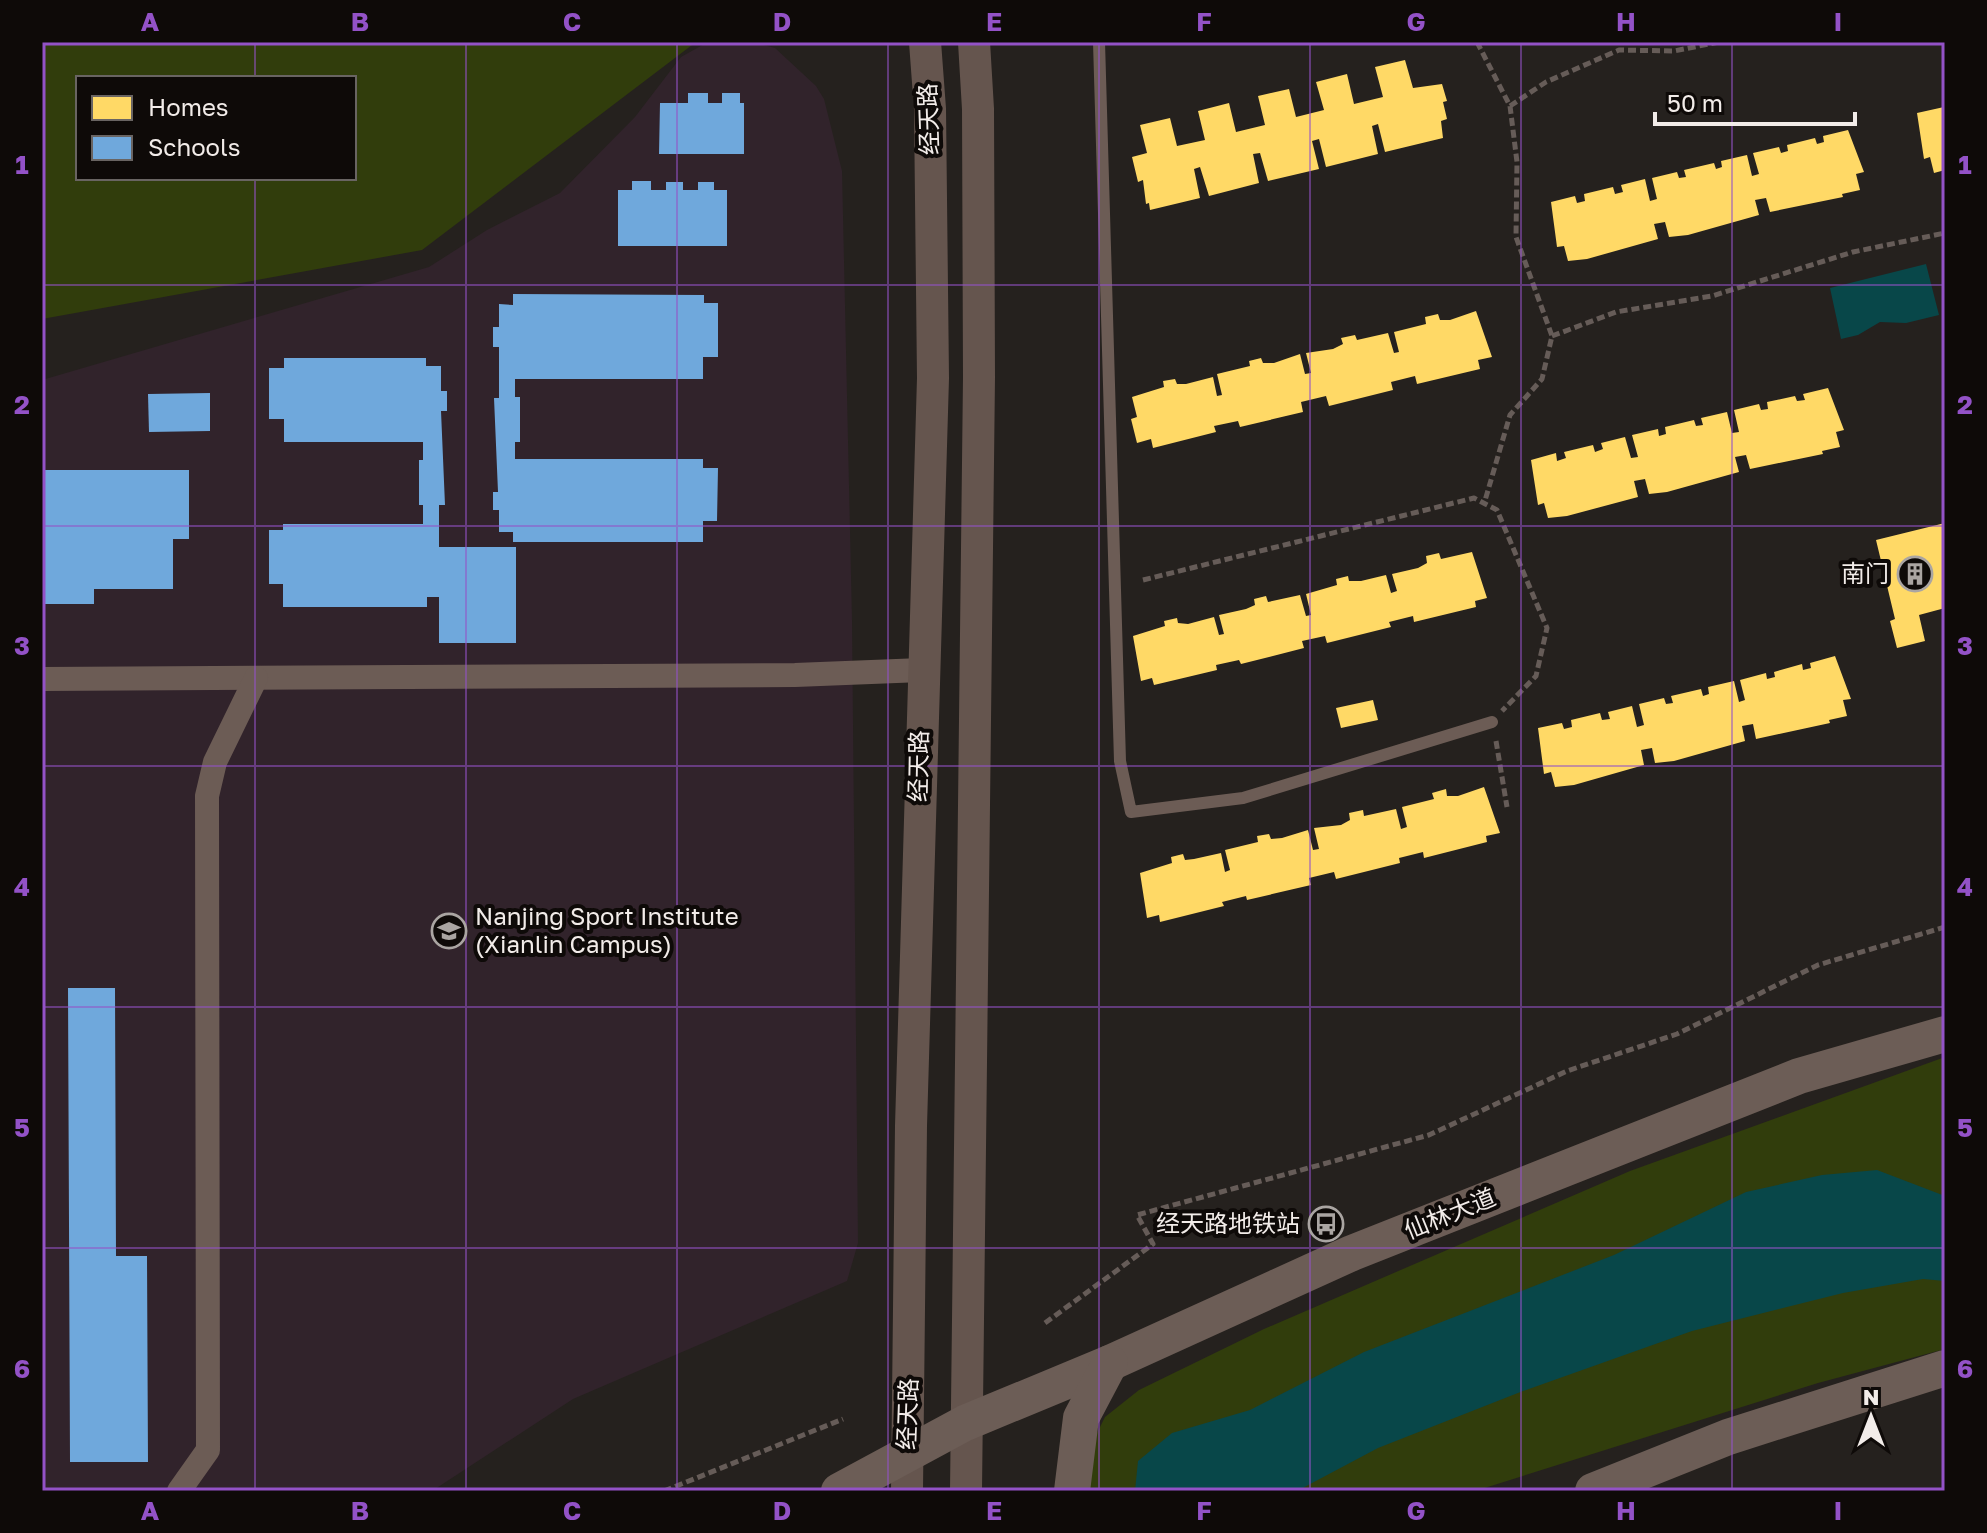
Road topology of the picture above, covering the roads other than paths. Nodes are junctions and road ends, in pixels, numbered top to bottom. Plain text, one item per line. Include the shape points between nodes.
1 (925, 42) edge
2 (974, 42) edge
3 (1099, 42) edge
4 (922, 670) junction
5 (256, 678) junction
6 (42, 679) edge
7 (1492, 722) road end
8 (1945, 1034) edge
9 (1110, 1363) junction
10 (1945, 1368) edge
11 (965, 1423) junction
12 (907, 1453) junction
13 (179, 1491) edge
14 (839, 1491) edge
15 (907, 1491) edge
16 (966, 1491) edge
17 (1072, 1491) edge
18 (1593, 1491) edge

1 - 4 main road, 经天路 via 933,378
2 - 11 main road, 经天路 via 979,377
3 - 7 lane via 1120,761 1131,812 1243,798
4 - 5 street
4 - 12 main road, 经天路
5 - 6 street
5 - 13 street via 215,762 207,796 208,1450
8 - 9 main road, 仙林大道 via 1799,1076 1352,1253
9 - 11 main road, 仙林大道
9 - 17 main road via 1081,1418
10 - 18 main road via 1728,1437
11 - 12 main road, 仙林大道
11 - 16 main road, 经天路
12 - 14 main road, 仙林大道
12 - 15 main road, 经天路

